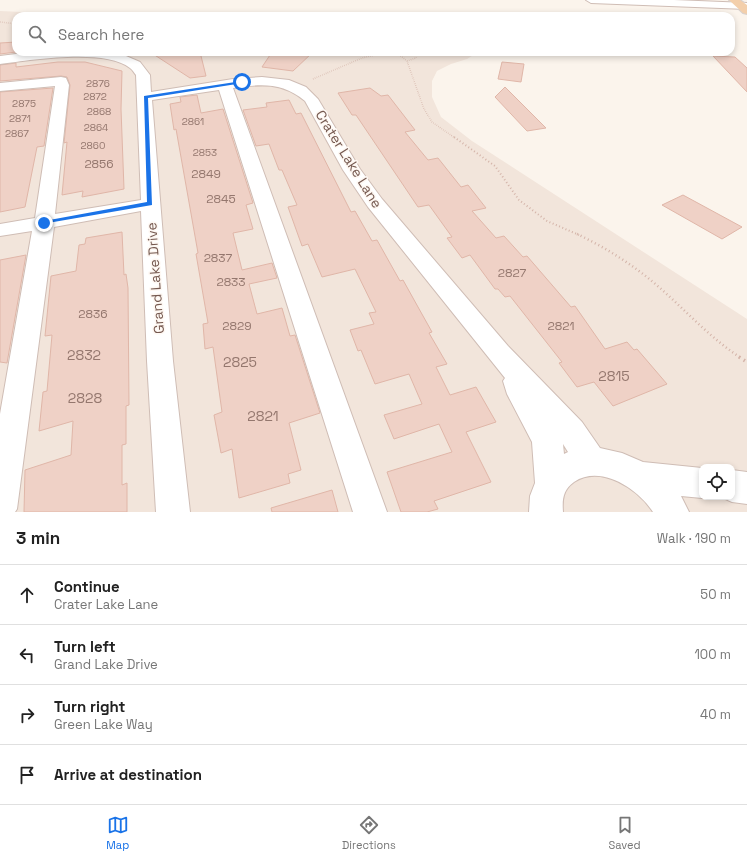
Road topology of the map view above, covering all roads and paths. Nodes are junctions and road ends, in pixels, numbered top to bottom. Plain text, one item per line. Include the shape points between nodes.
1 (591, 0) edge
2 (742, 6) edge
3 (0, 22) edge
4 (12, 24) edge
5 (31, 56) edge
6 (114, 56) edge
7 (371, 56) edge
8 (401, 56) edge
9 (416, 56) edge
10 (0, 60) edge
11 (407, 61) junction
12 (225, 85) junction
13 (0, 87) edge
14 (296, 87) junction
15 (145, 97) junction
16 (150, 204) junction
17 (44, 223) junction
18 (0, 230) edge
19 (747, 362) edge
20 (513, 369) junction
21 (591, 461) junction
22 (641, 477) junction
23 (699, 482) edge
24 (735, 486) edge
25 (747, 488) edge
26 (545, 502) edge
27 (0, 509) edge
28 (173, 512) edge
29 (370, 512) edge
30 (672, 512) edge

1 - 2 street
3 - 4 path
5 - 10 street, Grand Lake Drive
6 - 15 street, Grand Lake Drive via 135,65 143,75
7 - 14 path via 338,67
8 - 11 path
9 - 11 path
11 - 19 path via 424,109 432,122 495,166 519,200 547,221 600,245 643,274 721,345
12 - 14 street, Crater Lake Lane via 255,81
12 - 15 street, Crater Lake Lane
12 - 29 street
13 - 17 street via 61,81
14 - 20 street, Crater Lake Lane via 311,99 352,170 375,203
15 - 16 street, Grand Lake Drive
16 - 17 street
16 - 28 street, Grand Lake Drive
17 - 18 street
17 - 27 street
20 - 21 street, Crater Lake Lane via 571,431
20 - 26 street, Crater Lake Lane via 521,394 547,440
21 - 22 street via 620,466
21 - 26 street via 568,466
22 - 23 street
22 - 30 street via 662,496
24 - 25 street

